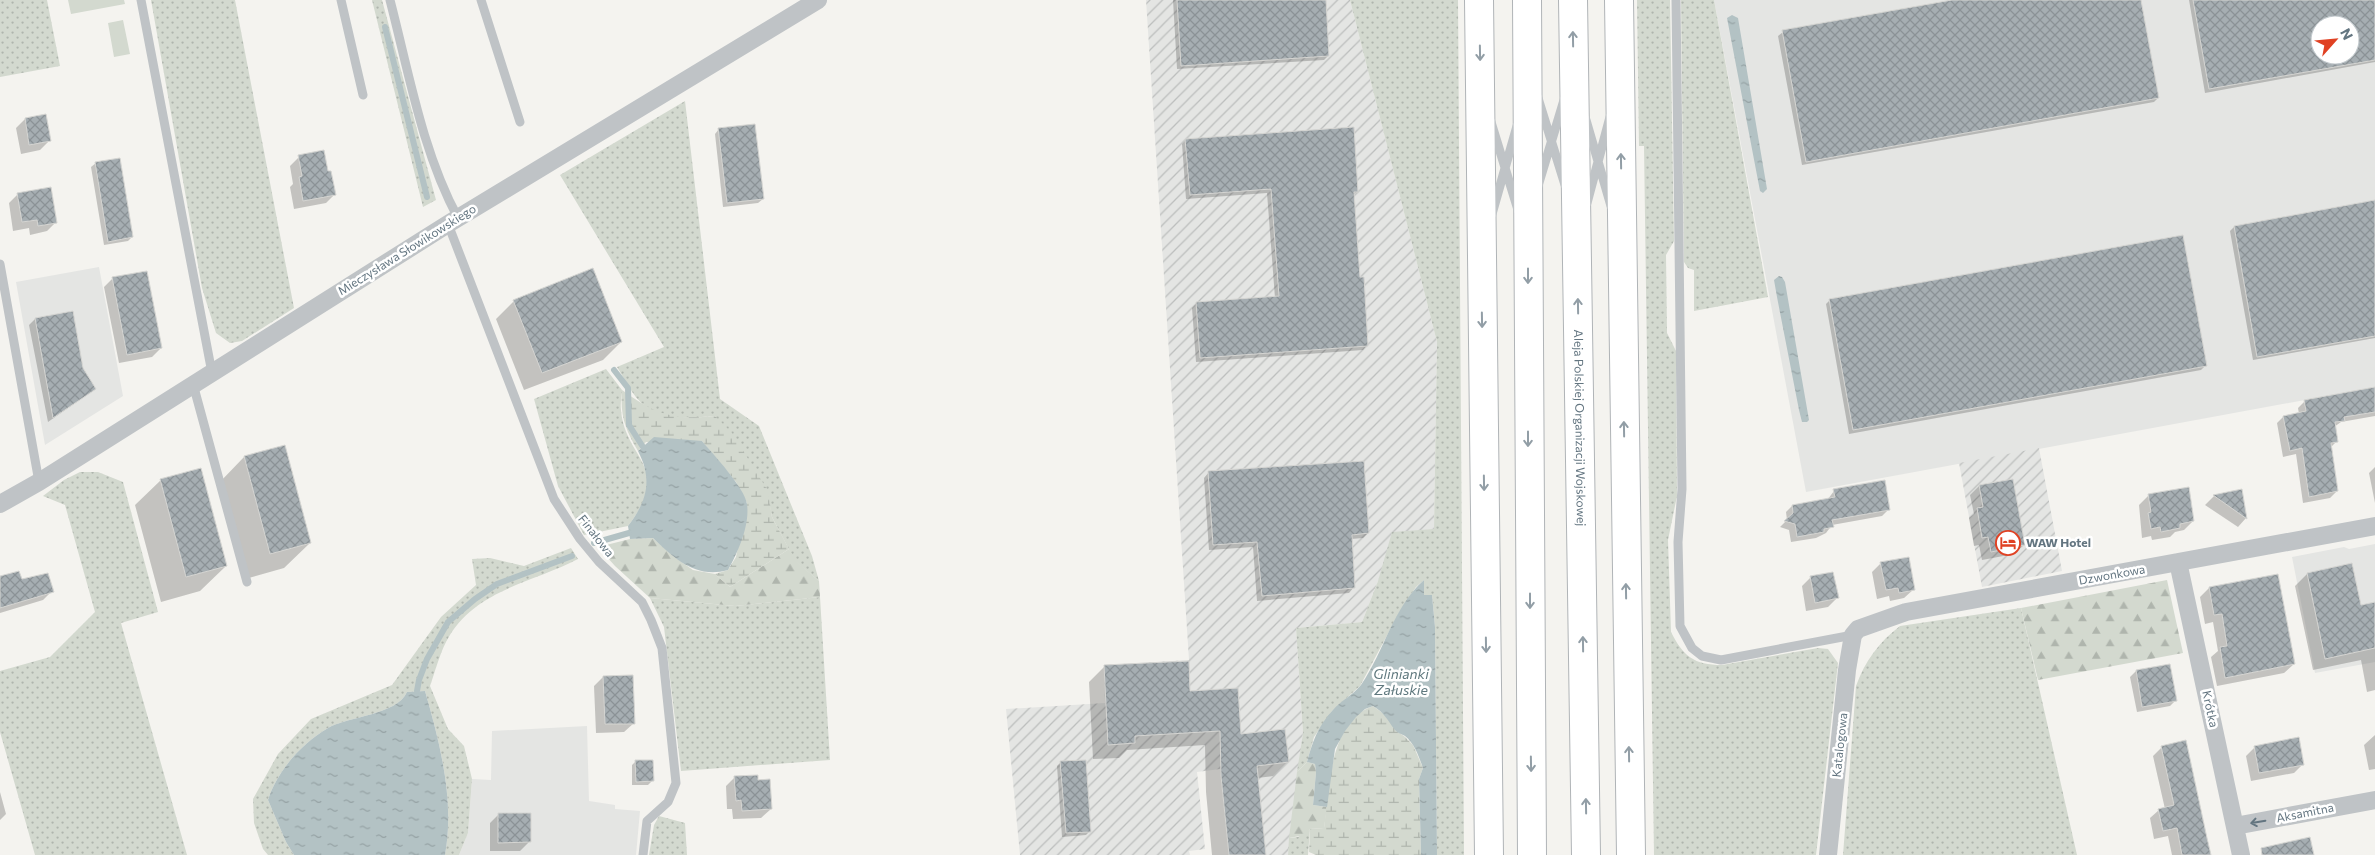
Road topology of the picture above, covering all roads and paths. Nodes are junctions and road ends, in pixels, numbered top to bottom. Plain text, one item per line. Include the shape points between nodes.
1 (141, 0) edge
2 (341, 0) edge
3 (390, 0) edge
4 (481, 0) edge
5 (818, 0) edge
6 (1480, 0) edge
7 (1528, 0) edge
8 (1573, 0) edge
9 (1619, 0) edge
10 (1676, 0) edge
11 (1528, 75) junction
12 (1574, 75) junction
13 (1620, 78) junction
14 (1480, 86) junction
15 (363, 95) dead end
16 (520, 122) dead end
17 (1552, 142) junction
18 (1598, 162) junction
19 (1505, 168) junction
20 (1529, 218) junction
21 (453, 221) junction
22 (1577, 232) junction
23 (1622, 242) junction
24 (1528, 246) junction
25 (1482, 251) junction
26 (0, 264) edge
27 (212, 373) junction
28 (193, 384) junction
29 (39, 482) junction
30 (0, 504) edge
31 (2375, 526) edge
32 (2178, 562) junction
33 (247, 582) dead end
34 (1853, 634) junction
35 (2375, 800) edge
36 (2234, 826) junction
37 (643, 855) edge
38 (1489, 855) edge
39 (1532, 855) edge
40 (1586, 855) edge
41 (1630, 855) edge
42 (1828, 855) edge
43 (2240, 855) edge

1 - 27 lane
2 - 15 lane
3 - 21 lane, Finałowa via 433,163
4 - 16 lane
5 - 21 street, Mieczysława Słowikowskiego
6 -> 14 highway
7 - 11 highway
12 -> 8 highway, Aleja Polskiej Organizacji Wojskowej
9 - 13 highway
10 - 34 lane via 1682,489 1678,542 1680,626 1692,648 1702,656 1721,660
11 - 17 lane
11 - 19 lane
11 - 20 highway
12 - 17 lane
12 - 18 lane
12 - 22 highway, Aleja Polskiej Organizacji Wojskowej
13 - 18 lane
23 -> 13 highway
14 - 19 lane
14 - 25 highway
17 - 20 lane
17 - 22 lane
18 - 22 lane
18 - 23 lane
19 - 24 lane
19 - 25 lane
20 - 24 highway
21 - 27 street, Mieczysława Słowikowskiego
21 - 37 lane, Finałowa via 554,499 599,562 642,602 662,648 676,783 668,802 647,821
40 -> 22 highway, Aleja Polskiej Organizacji Wojskowej
41 -> 23 highway
24 -> 39 highway
25 -> 38 highway
26 - 29 lane
27 - 28 street, Mieczysława Słowikowskiego
28 - 29 street, Mieczysława Słowikowskiego
28 - 33 lane
29 - 30 street, Mieczysława Słowikowskiego
31 - 32 street, Dzwonkowa
32 - 34 street, Dzwonkowa via 1906,612 1858,629
32 - 36 street, Krótka
34 - 42 street, Katalogowa
35 -> 36 street, Aksamitna
36 - 43 street, Krótka

